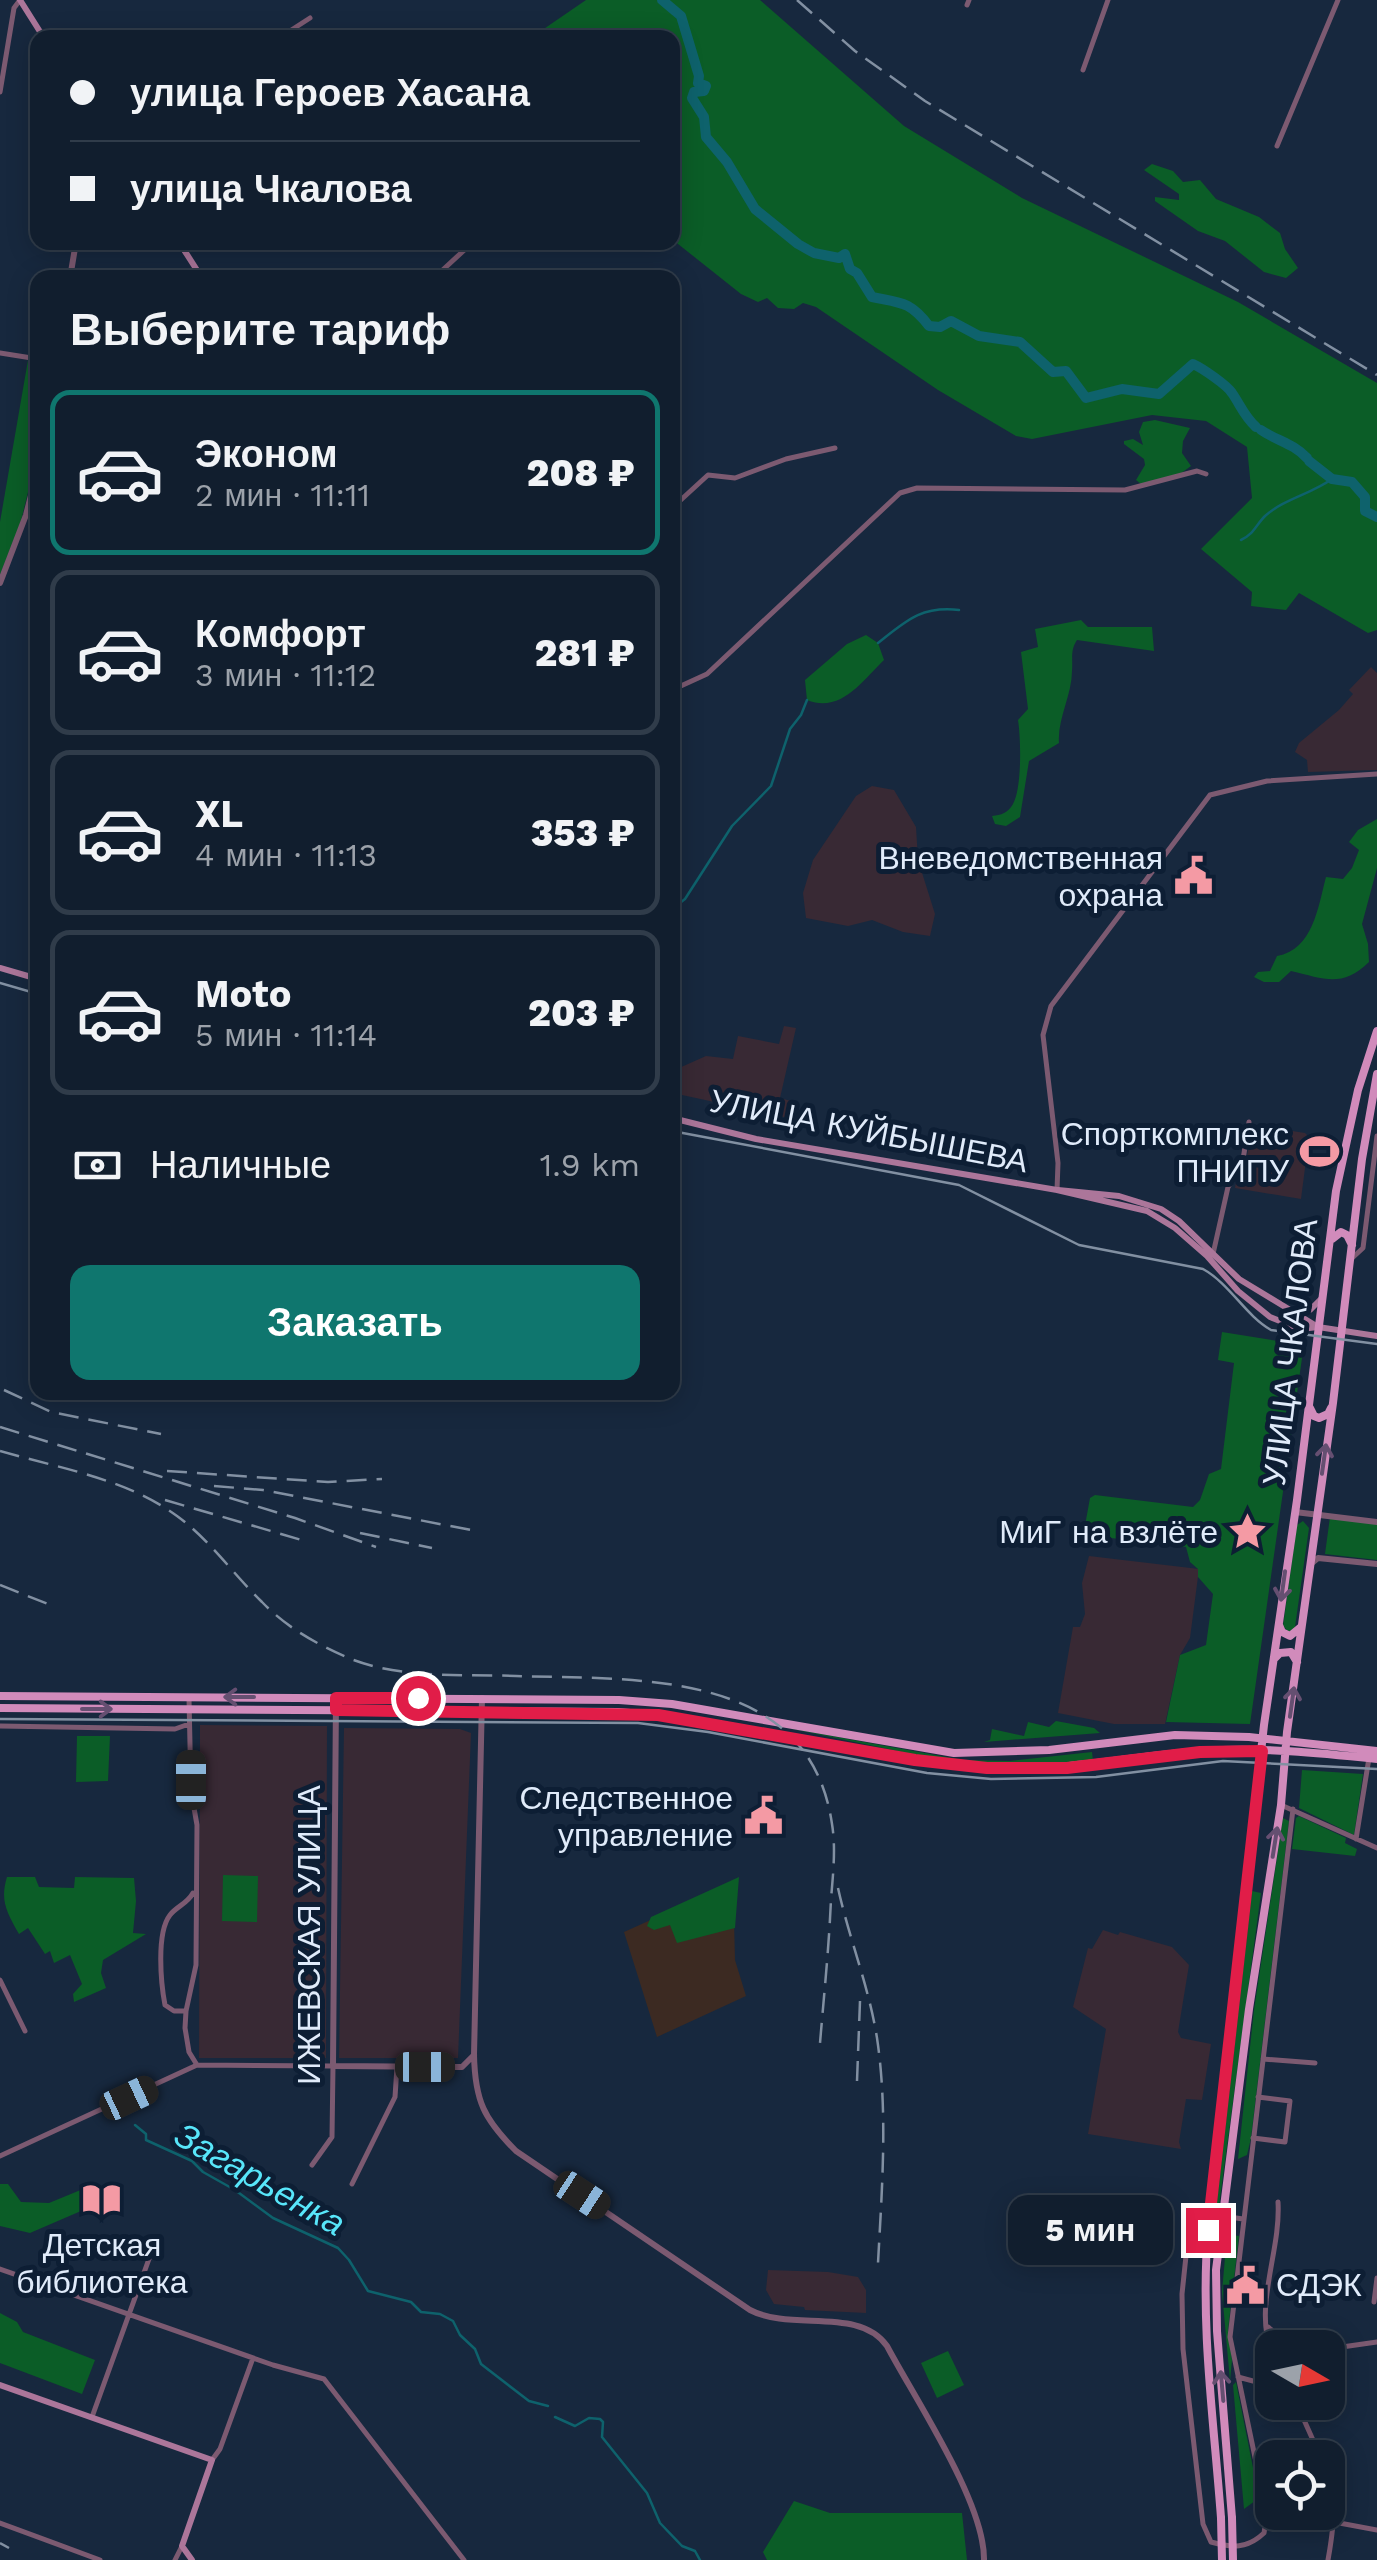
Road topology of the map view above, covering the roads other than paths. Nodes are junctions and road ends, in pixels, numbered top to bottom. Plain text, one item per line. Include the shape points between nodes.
1 (20, 0) edge
2 (1108, 0) edge
3 (1338, 0) edge
4 (310, 18) dead end
5 (39, 30) edge
6 (291, 30) edge
7 (1084, 70) dead end
8 (0, 92) edge
9 (1276, 146) dead end
10 (188, 250) edge
11 (465, 250) edge
12 (185, 252) joint
13 (197, 270) edge
14 (443, 270) edge
15 (0, 353) edge
16 (30, 358) edge
17 (835, 448) dead end
18 (1206, 474) dead end
19 (30, 499) edge
20 (680, 501) edge
21 (0, 583) edge
22 (680, 686) edge
23 (1377, 774) edge
24 (0, 968) edge
25 (30, 977) edge
26 (1377, 1031) edge
27 (1377, 1074) edge
28 (1374, 1095) edge
29 (680, 1120) edge
30 (1249, 1122) dead end
31 (1377, 1136) edge
32 (1342, 1154) junction
33 (1362, 1159) junction
34 (1057, 1190) junction
35 (1330, 1242) junction
36 (1352, 1245) junction
37 (1213, 1254) junction
38 (1350, 1260) junction
39 (1324, 1294) junction
40 (1290, 1310) junction
41 (1319, 1327) junction
42 (1342, 1331) junction
43 (1377, 1336) edge
44 (1309, 1403) junction
45 (1332, 1403) junction
46 (1295, 1512) junction
47 (1317, 1514) junction
48 (1377, 1522) edge
49 (1377, 1564) edge
50 (1309, 1568) junction
51 (1278, 1620) junction
52 (1301, 1626) junction
53 (1273, 1660) junction
54 (1297, 1662) junction
55 (0, 1696) edge
56 (190, 1697) junction
57 (336, 1698) junction
58 (482, 1698) junction
59 (0, 1708) edge
60 (189, 1709) junction
61 (336, 1710) junction
62 (482, 1711) junction
63 (189, 1724) junction
64 (0, 1726) edge
65 (1263, 1739) junction
66 (1286, 1741) junction
67 (1107, 1743) junction
68 (1262, 1751) junction
69 (1377, 1751) edge
70 (1285, 1753) junction
71 (1373, 1759) edge
72 (1109, 1763) junction
73 (1280, 1805) junction
74 (1293, 1808) junction
75 (1356, 1839) junction
76 (1377, 1848) edge
77 (1248, 1880) junction
78 (1268, 1882) junction
79 (194, 1890) junction
80 (0, 1980) edge
81 (186, 2011) junction
82 (25, 2031) dead end
83 (474, 2054) junction
84 (1263, 2059) junction
85 (1315, 2063) dead end
86 (197, 2065) junction
87 (333, 2066) junction
88 (396, 2067) junction
89 (462, 2067) junction
90 (476, 2093) junction
91 (1258, 2097) junction
92 (1253, 2138) junction
93 (0, 2156) edge
94 (312, 2165) dead end
95 (352, 2184) dead end
96 (1278, 2202) dead end
97 (1223, 2216) junction
98 (1210, 2218) junction
99 (1244, 2220) junction
100 (154, 2246) dead end
101 (0, 2269) edge
102 (1377, 2278) edge
103 (1234, 2297) junction
104 (1374, 2302) dead end
105 (1266, 2304) junction
106 (129, 2314) junction
107 (1266, 2325) junction
108 (1266, 2330) edge
109 (1272, 2330) edge
110 (1377, 2342) edge
111 (1345, 2347) edge
112 (253, 2358) junction
113 (1238, 2377) junction
114 (1255, 2382) edge
115 (0, 2385) edge
116 (92, 2416) junction
117 (212, 2460) junction
118 (0, 2523) edge
119 (1345, 2524) edge
120 (1333, 2530) edge
121 (1377, 2530) edge
122 (182, 2546) junction
123 (100, 2560) edge
124 (175, 2560) edge
125 (192, 2560) edge
126 (464, 2560) edge
127 (984, 2560) edge
128 (1222, 2560) edge
129 (1234, 2560) edge
130 (1328, 2560) edge

1 - 5 main road
1 - 8 street
2 - 7 street
3 - 9 street
4 - 6 street
10 - 12 street
11 - 14 street
12 - 13 main road
15 - 16 street
17 - 20 street via 736,478 708,475
18 - 22 street via 1125,490 900,493 707,674
19 - 21 street
23 - 34 street via 1240,786 1210,795 1191,819 1044,1022
24 - 25 main road
26 - 32 main road, УЛИЦА ЧКАЛОВА
27 - 28 main road, УЛИЦА ЧКАЛОВА
28 - 33 main road, УЛИЦА ЧКАЛОВА
29 - 34 main road, УЛИЦА КУЙБЫШЕВА
30 - 37 street
31 - 38 street via 1361,1252
32 - 33 main road via 1353,1150
32 - 35 main road, УЛИЦА ЧКАЛОВА
33 - 36 main road, УЛИЦА ЧКАЛОВА
34 - 37 main road, УЛИЦА КУЙБЫШЕВА via 1149,1204 1179,1221
34 - 41 main road, УЛИЦА КУЙБЫШЕВА via 1156,1215 1262,1312 1300,1329
35 - 36 main road via 1342,1232
35 - 39 main road, УЛИЦА ЧКАЛОВА
36 - 38 main road, УЛИЦА ЧКАЛОВА
37 - 40 main road, УЛИЦА КУЙБЫШЕВА
38 - 42 main road, УЛИЦА ЧКАЛОВА
39 - 40 main road via 1310,1310
39 - 41 main road, УЛИЦА ЧКАЛОВА
40 - 41 main road, УЛИЦА КУЙБЫШЕВА
41 - 42 main road, УЛИЦА КУЙБЫШЕВА
41 - 44 main road, УЛИЦА ЧКАЛОВА
42 - 43 main road, УЛИЦА КУЙБЫШЕВА
42 - 45 main road, УЛИЦА ЧКАЛОВА
44 - 45 main road via 1320,1418
44 - 46 main road, УЛИЦА ЧКАЛОВА
47 -> 45 main road, УЛИЦА ЧКАЛОВА
46 - 47 street
46 -> 51 main road, УЛИЦА ЧКАЛОВА
47 - 48 street
47 - 50 main road, УЛИЦА ЧКАЛОВА
49 - 50 street via 1318,1558
50 - 52 main road, УЛИЦА ЧКАЛОВА
51 - 52 main road via 1286,1635
51 - 53 main road, УЛИЦА ЧКАЛОВА
52 - 54 main road, УЛИЦА ЧКАЛОВА
53 - 54 main road via 1287,1652
53 - 65 main road, УЛИЦА ЧКАЛОВА
66 -> 54 main road, УЛИЦА ЧКАЛОВА
55 - 56 main road
57 -> 56 main road
56 - 60 street
57 - 58 main road
57 - 61 street, ИЖЕВСКАЯ УЛИЦА
58 - 62 street
58 - 67 main road via 672,1704 954,1754
59 -> 60 main road
60 - 61 main road
60 - 63 street
61 - 62 main road
61 - 87 street, ИЖЕВСКАЯ УЛИЦА
62 - 72 main road via 672,1716 987,1768
62 - 83 street
63 - 64 street
63 - 79 street
65 - 66 main road
65 - 67 main road via 1176,1735
65 - 68 main road, УЛИЦА ЧКАЛОВА
66 - 69 main road
66 - 70 main road, УЛИЦА ЧКАЛОВА
67 - 72 main road
68 - 70 main road
68 - 72 main road
68 - 77 main road, УЛИЦА ЧКАЛОВА
70 - 71 main road
70 - 73 main road, УЛИЦА ЧКАЛОВА
71 - 75 street
73 - 74 street
78 -> 73 main road, УЛИЦА ЧКАЛОВА
74 - 75 street
74 - 84 street
75 - 76 street
77 - 78 main road via 1257,1889
77 - 98 main road, УЛИЦА ЧКАЛОВА
78 - 97 main road, УЛИЦА ЧКАЛОВА
79 - 81 street via 196,1966
79 - 81 street via 172,1912 163,1937 165,2005
80 - 82 street
81 - 86 street via 186,2041
83 - 89 street
83 - 90 street
84 - 85 street
84 - 91 street
86 - 87 street
86 - 93 street
87 - 88 street
87 - 94 street, ИЖЕВСКАЯ УЛИЦА via 332,2137
88 - 89 street
88 - 95 street via 395,2096
89 - 90 street
90 - 127 street via 487,2118 516,2151 750,2310 875,2332 968,2498
91 - 92 street
91 - 92 street via 1290,2101 1284,2142
92 - 99 street
96 - 105 street
97 - 99 street
129 -> 97 main road, УЛИЦА ЧКАЛОВА, bridge via 1216,2295
98 - 113 street via 1190,2218 1183,2349 1203,2524 1211,2542 1226,2547 1257,2540 1266,2524
98 - 128 main road, УЛИЦА ЧКАЛОВА, bridge via 1205,2336
99 - 103 street
100 - 106 street
101 - 106 street
102 - 104 street
103 - 105 street
103 - 113 street via 1230,2337
105 - 107 street
106 - 112 street
106 - 116 street
107 - 108 street
107 - 109 street
110 - 111 street
112 - 117 street
112 - 126 street via 324,2379
113 - 114 street
115 - 116 main road
116 - 117 main road
117 - 122 main road
118 - 123 street
119 - 121 street
120 - 130 street
122 - 124 street
122 - 125 main road

